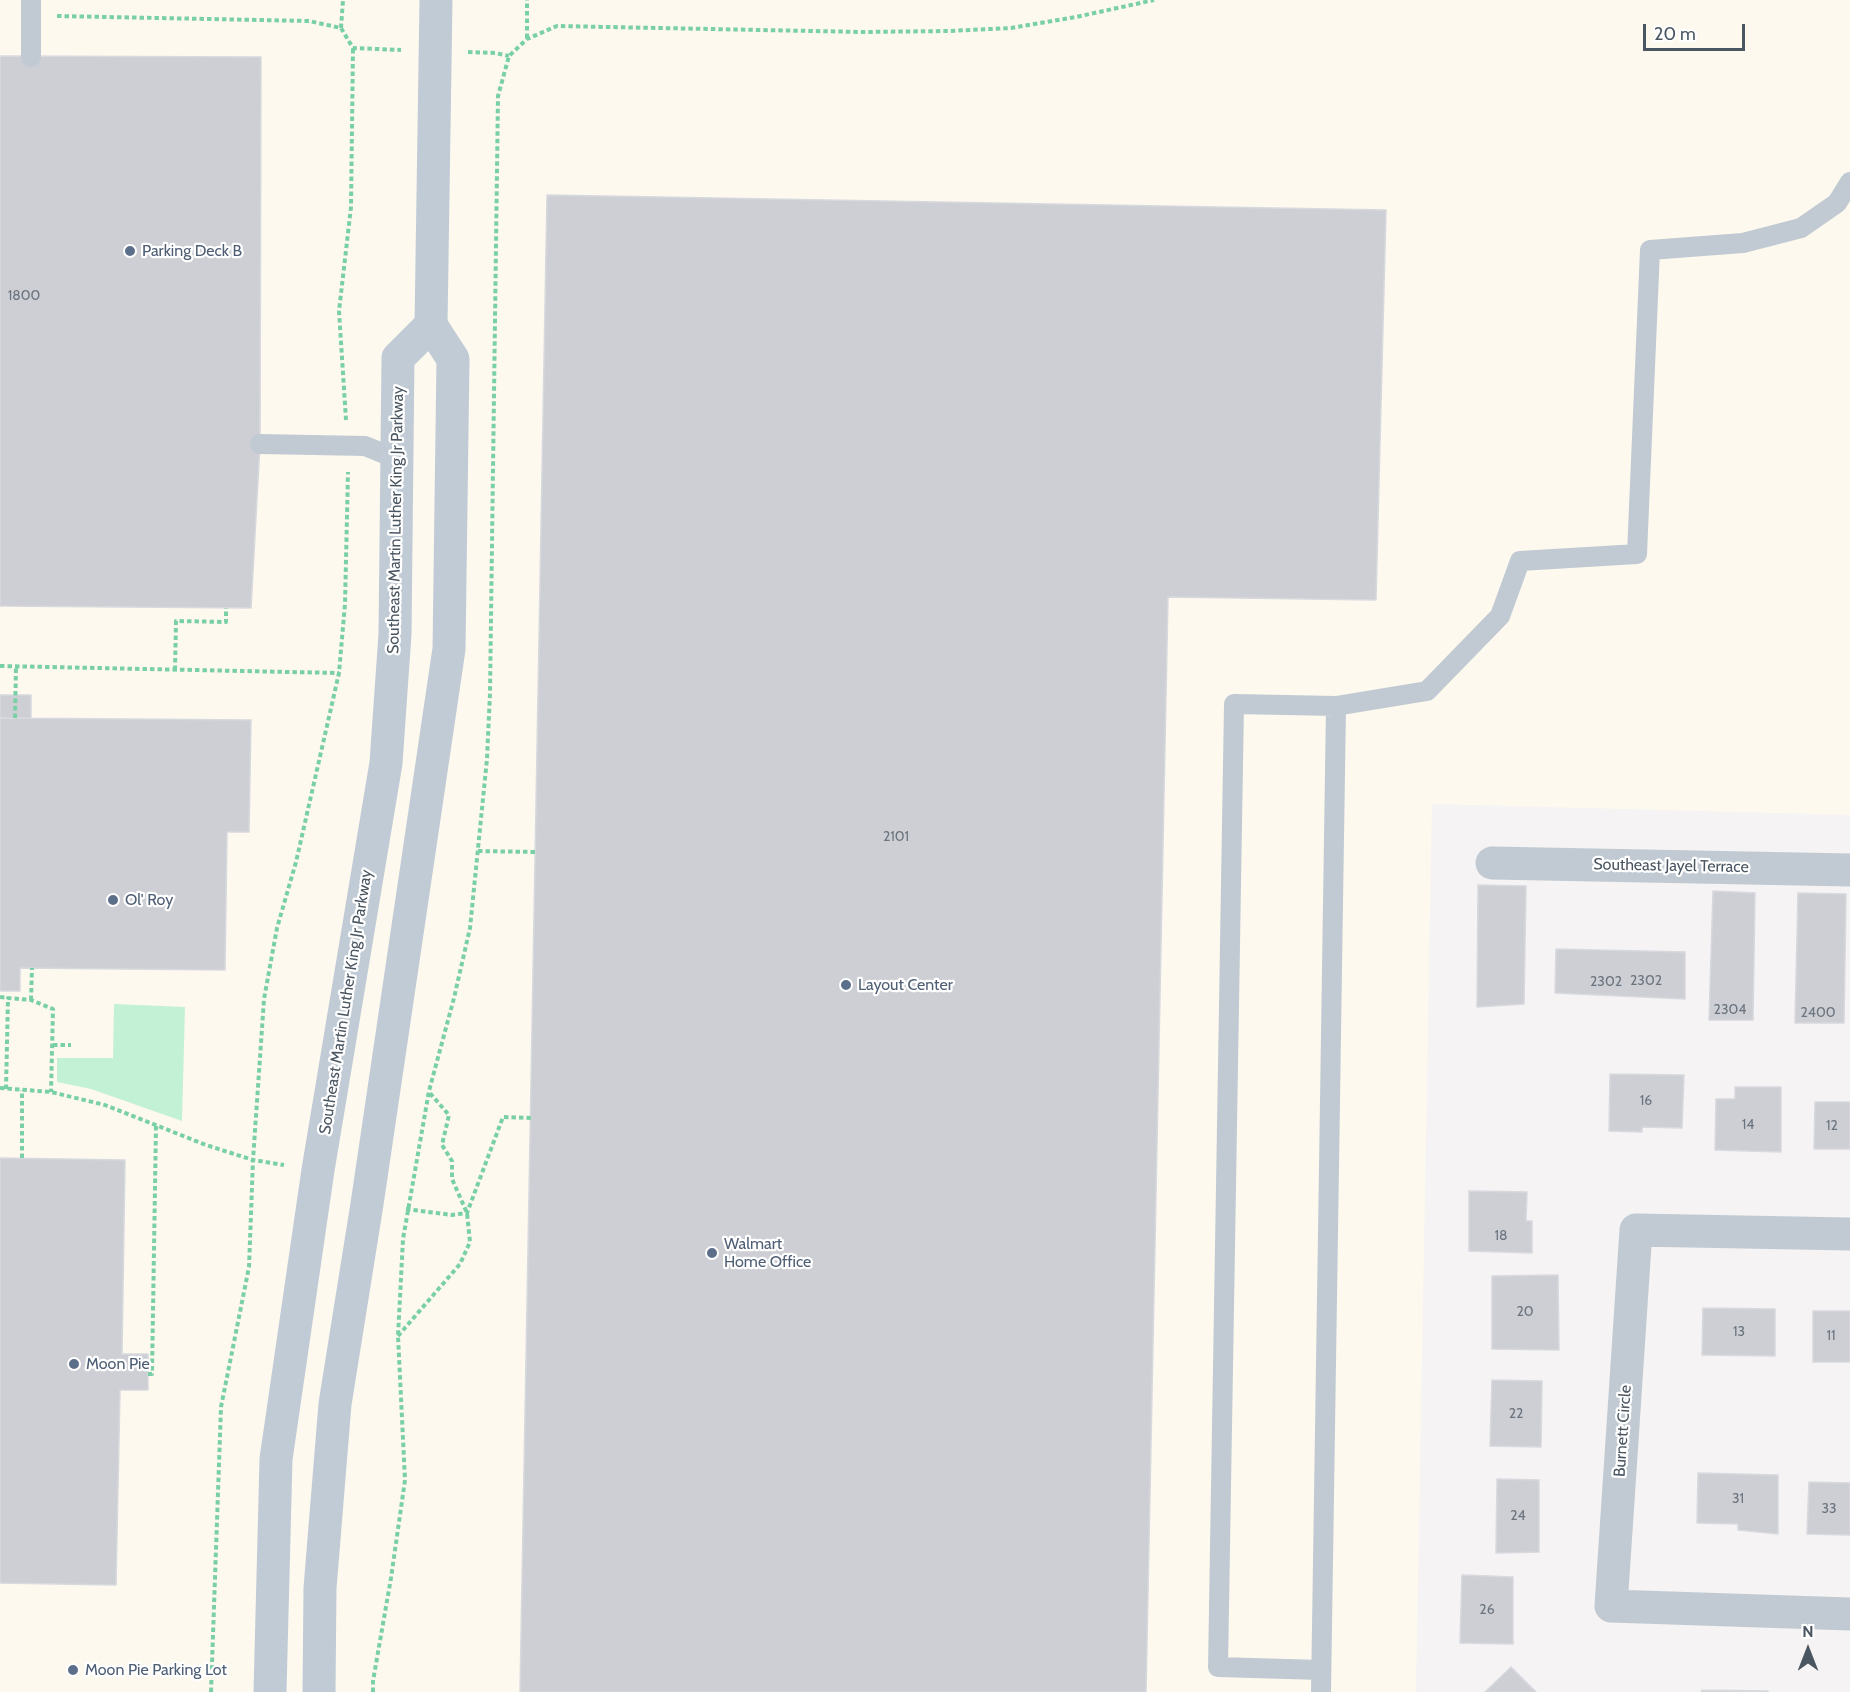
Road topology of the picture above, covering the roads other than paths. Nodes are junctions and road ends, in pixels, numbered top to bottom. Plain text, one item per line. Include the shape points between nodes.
1 (31, 0) edge
2 (436, 0) edge
3 (31, 57) dead end
4 (1850, 182) edge
5 (431, 325) junction
6 (260, 444) dead end
7 (398, 459) junction
8 (1336, 706) junction
9 (1492, 863) dead end
10 (1850, 870) edge
11 (1850, 1234) edge
12 (1850, 1614) edge
13 (1321, 1670) junction
14 (270, 1692) edge
15 (319, 1692) edge
16 (1321, 1692) edge

1 - 3 lane
2 - 5 street
4 - 8 lane via 1838,203 1801,228 1743,243 1650,250 1637,554 1520,561 1500,616 1427,690
5 - 7 street, Southeast Martin Luther King Jr Parkway via 398,358
5 - 15 street via 453,359 449,648 334,1404 320,1588
6 - 7 lane via 365,446
7 - 14 street, Southeast Martin Luther King Jr Parkway via 395,634 386,763 318,1170 276,1459
8 - 13 lane
8 - 13 lane via 1234,704 1218,1655 1218,1667
9 - 10 street, Southeast Jayel Terrace
11 - 12 street, Burnett Circle via 1636,1230 1611,1606
13 - 16 lane

